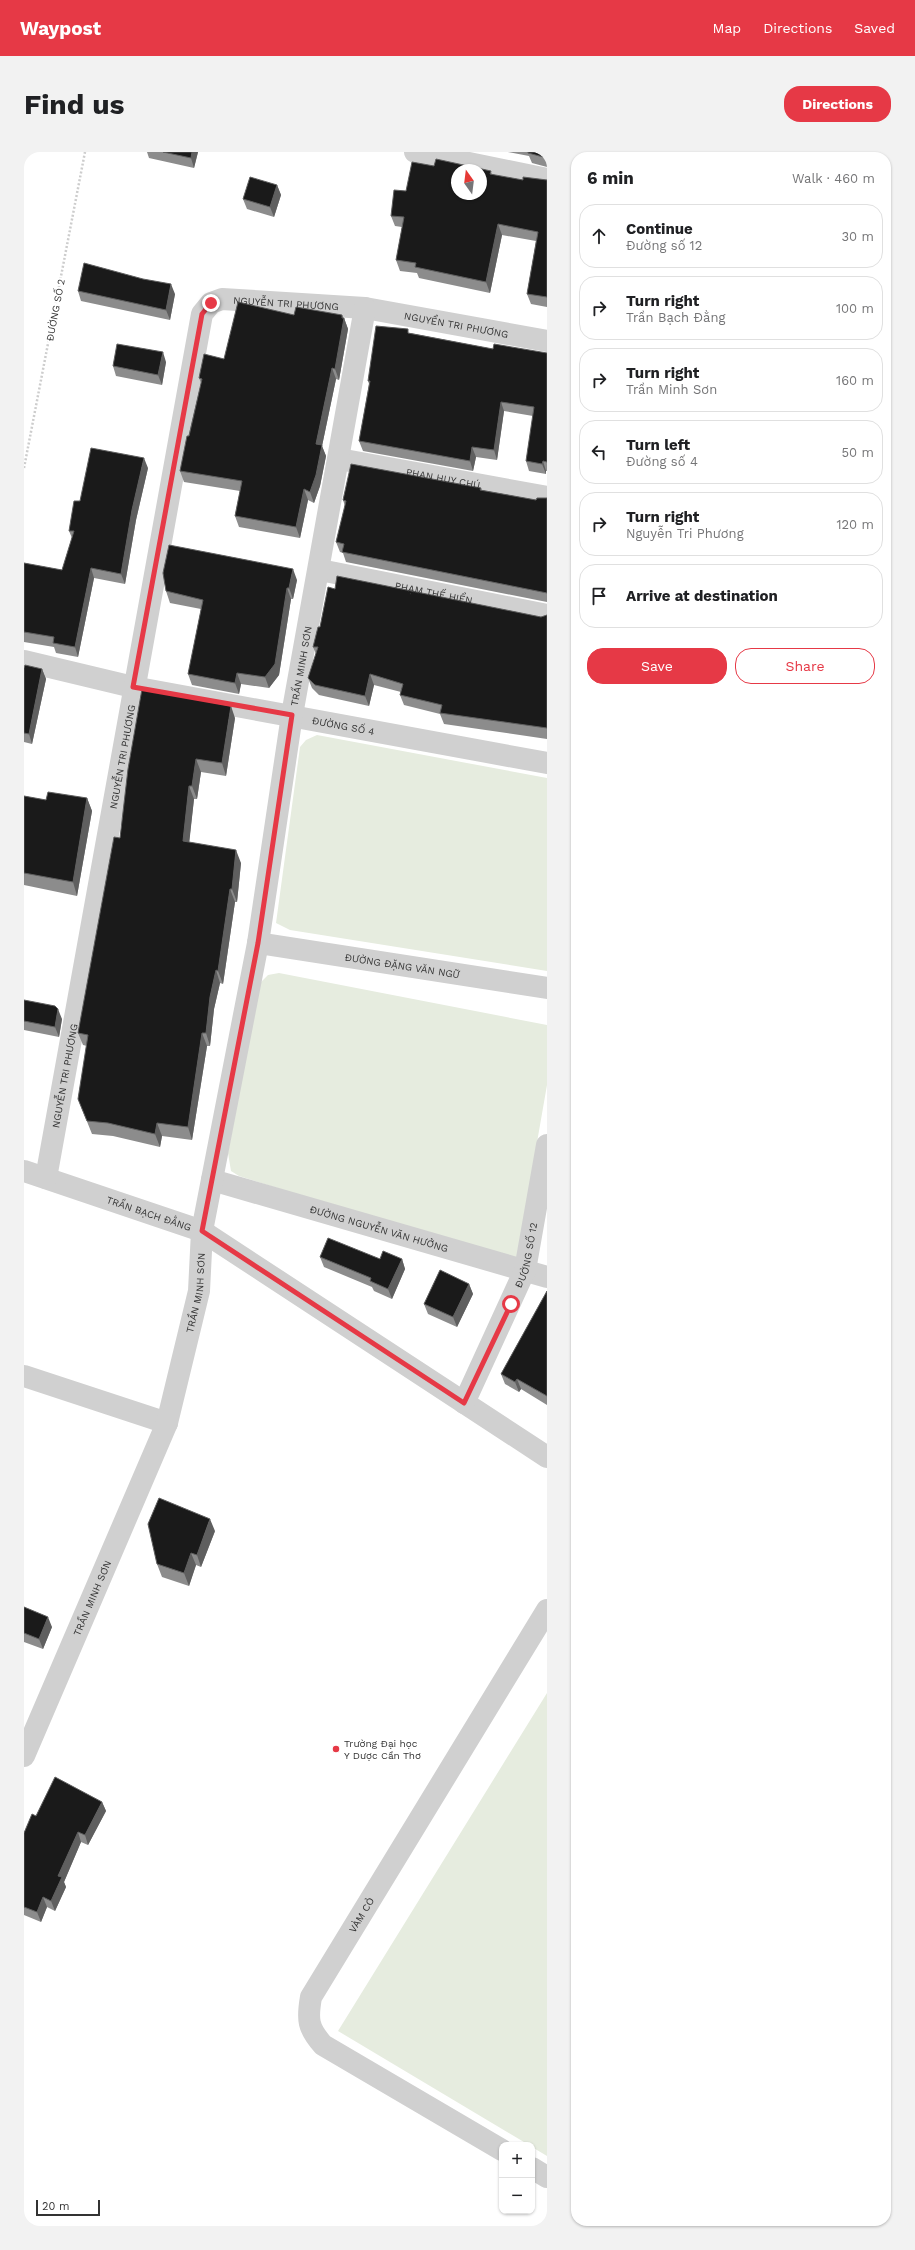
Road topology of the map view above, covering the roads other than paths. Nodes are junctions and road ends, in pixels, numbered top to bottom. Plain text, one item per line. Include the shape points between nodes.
1 (415, 152) edge
2 (547, 179) edge
3 (365, 308) junction
4 (547, 342) edge
5 (339, 459) junction
6 (547, 497) edge
7 (320, 570) junction
8 (547, 615) edge
9 (24, 661) edge
10 (133, 687) junction
11 (292, 715) junction
12 (547, 763) edge
13 (258, 943) junction
14 (547, 988) edge
15 (547, 1145) edge
16 (24, 1171) edge
17 (46, 1178) junction
18 (212, 1180) junction
19 (202, 1231) junction
20 (525, 1270) junction
21 (547, 1277) edge
22 (24, 1376) edge
23 (464, 1403) junction
24 (167, 1423) junction
25 (547, 1456) edge
26 (547, 1610) edge
27 (24, 1756) edge
28 (499, 2148) edge
29 (535, 2170) edge
30 (547, 2177) edge

1 - 2 street
3 - 4 street, NGUYỂN TRI PHƯƠNG
3 - 5 street, TRẦN MINH SƠN
3 - 10 street, NGUYỄN TRI PHƯƠNG via 222,299 211,303 202,314
5 - 6 street, PHAN HUY CHÚ
5 - 7 street, TRẦN MINH SƠN
7 - 8 street, PHẠM THẾ HIỂN
7 - 11 street, TRẦN MINH SƠN
9 - 10 street, ĐƯỜNG SỐ 4
10 - 11 street, ĐƯỜNG SỐ 4
10 - 17 street, NGUYỄN TRI PHƯƠNG
11 - 12 street, ĐƯỜNG SỐ 4
11 - 13 street, TRẦN MINH SƠN
13 - 14 street, ĐƯỜNG ĐẶNG VĂN NGỮ
13 - 18 street, TRẦN MINH SƠN
15 - 20 street, ĐƯỜNG SỐ 12
16 - 17 street, TRẦN BẠCH ĐẰNG
17 - 19 street, TRẦN BẠCH ĐẰNG
18 - 19 street, TRẦN MINH SƠN
18 - 20 street, ĐƯỜNG NGUYỄN VĂN HƯỞNG
19 - 23 street, TRẦN BẠCH ĐẰNG
19 - 24 street, TRẦN MINH SƠN via 199,1292
20 - 21 street, ĐƯỜNG NGUYỄN VĂN HƯỞNG
20 - 23 street, ĐƯỜNG SỐ 12
22 - 24 street
23 - 25 street, TRẦN BẠCH ĐẰNG
24 - 27 street, TRẦN MINH SƠN
26 - 28 street, VÀM CỎ via 311,1997 308,2013 311,2032 323,2045
29 - 30 street

